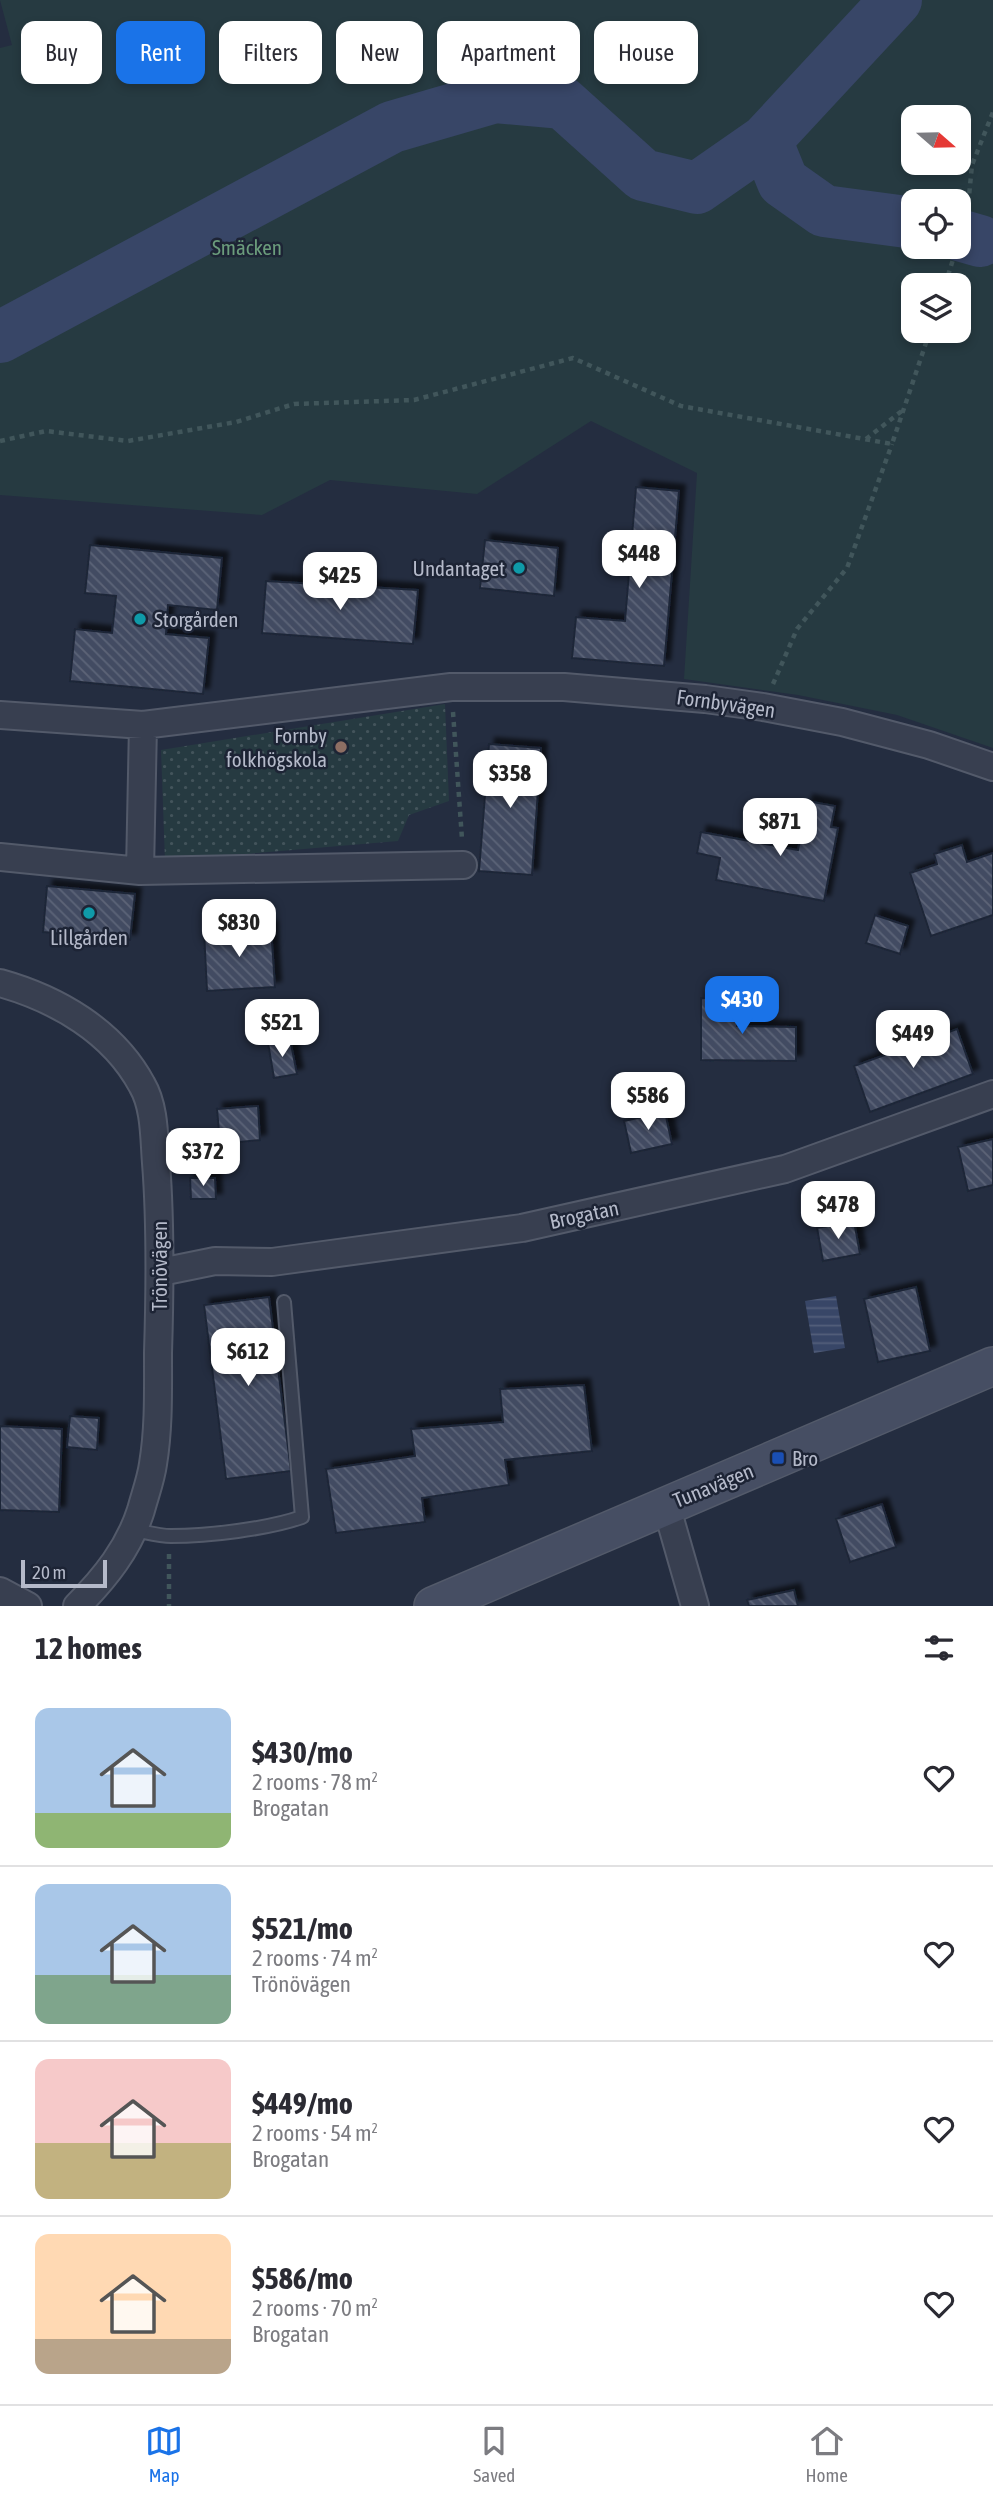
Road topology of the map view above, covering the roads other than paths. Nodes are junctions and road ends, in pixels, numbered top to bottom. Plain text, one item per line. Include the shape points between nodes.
1 (0, 715) edge
2 (143, 725) junction
3 (993, 767) edge
4 (0, 857) edge
5 (463, 865) road end
6 (140, 871) junction
7 (0, 983) edge
8 (993, 1094) edge
9 (161, 1272) junction
10 (284, 1302) dead end
11 (993, 1366) edge
12 (666, 1505) junction
13 (133, 1530) junction
14 (0, 1591) edge
15 (28, 1606) edge
16 (77, 1606) edge
17 (433, 1606) edge
18 (695, 1606) edge

1 - 2 street, Fornbyvägen
2 - 3 street, Fornbyvägen via 451,687 564,687 763,707 842,722
2 - 6 street
4 - 6 street
5 - 6 street
7 - 9 street, Trönövägen via 49,1000 78,1017 125,1060 143,1087 153,1120
8 - 9 street, Brogatan via 785,1169 536,1225 272,1262 215,1261
9 - 13 street, Trönövägen via 153,1465
10 - 13 lane via 302,1517 250,1528 169,1536
11 - 12 street, Tunavägen
12 - 17 street, Tunavägen
12 - 18 street
13 - 16 street, Trönövägen via 113,1566
14 - 15 street

